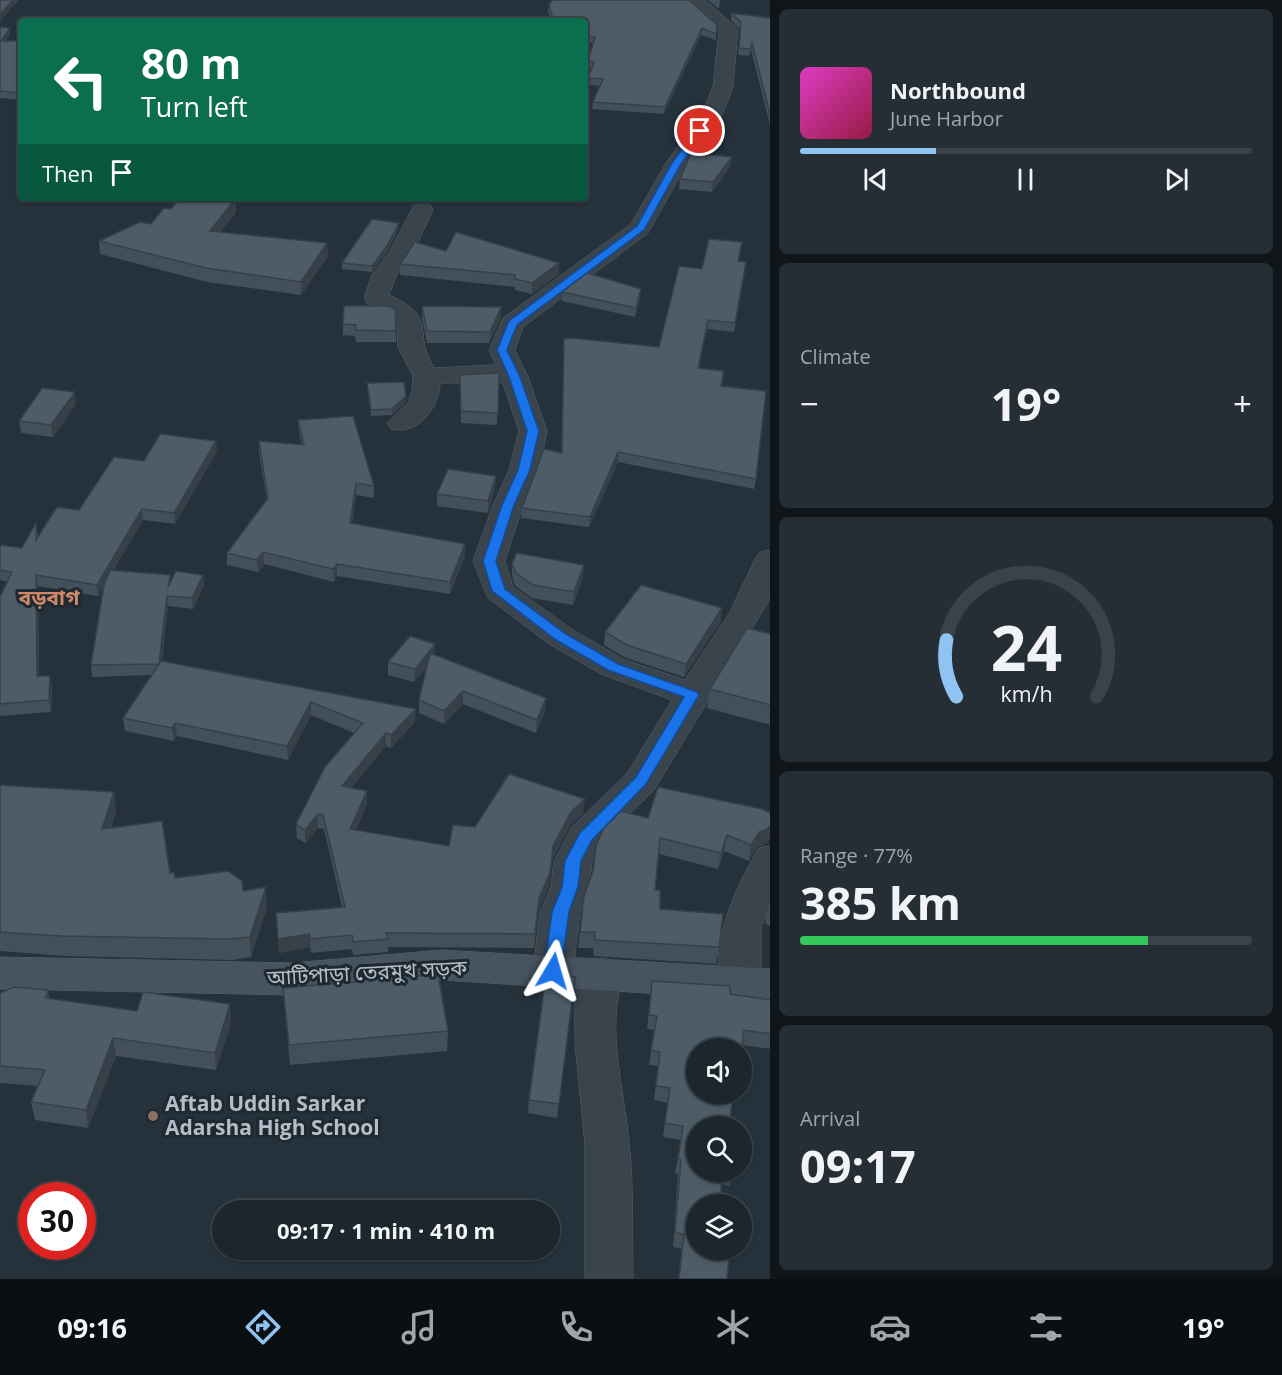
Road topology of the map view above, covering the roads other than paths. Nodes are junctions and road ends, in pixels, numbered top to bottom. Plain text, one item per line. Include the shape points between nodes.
1 (694, 0) edge
2 (422, 210) dead end
3 (426, 376) junction
4 (515, 377) junction
5 (401, 423) dead end
6 (770, 562) edge
7 (692, 695) junction
8 (770, 861) edge
9 (553, 971) junction
10 (604, 975) junction
11 (2, 981) edge
12 (755, 983) edge
13 (609, 1279) edge

1 - 4 street via 729,29 723,87 712,115 677,163 640,228 512,323 502,350
2 - 3 street via 400,255 384,275 376,298 405,314 413,328 411,347
3 - 4 street via 495,373
3 - 5 street via 428,391 418,412
4 - 7 street via 533,431 524,470 489,561 499,591 561,637 613,667
6 - 7 street via 745,615
7 - 9 street via 641,781 585,836 573,861 570,887 560,912
8 - 12 street via 741,927
9 - 10 main road, আটিপাড়া তেরমুখ সড়ক
9 - 11 main road, আটিপাড়া তেরমুখ সড়ক via 442,965 292,979
10 - 12 main road, আটিপাড়া তেরমুখ সড়ক
10 - 13 street via 596,995 596,1043 607,1144

